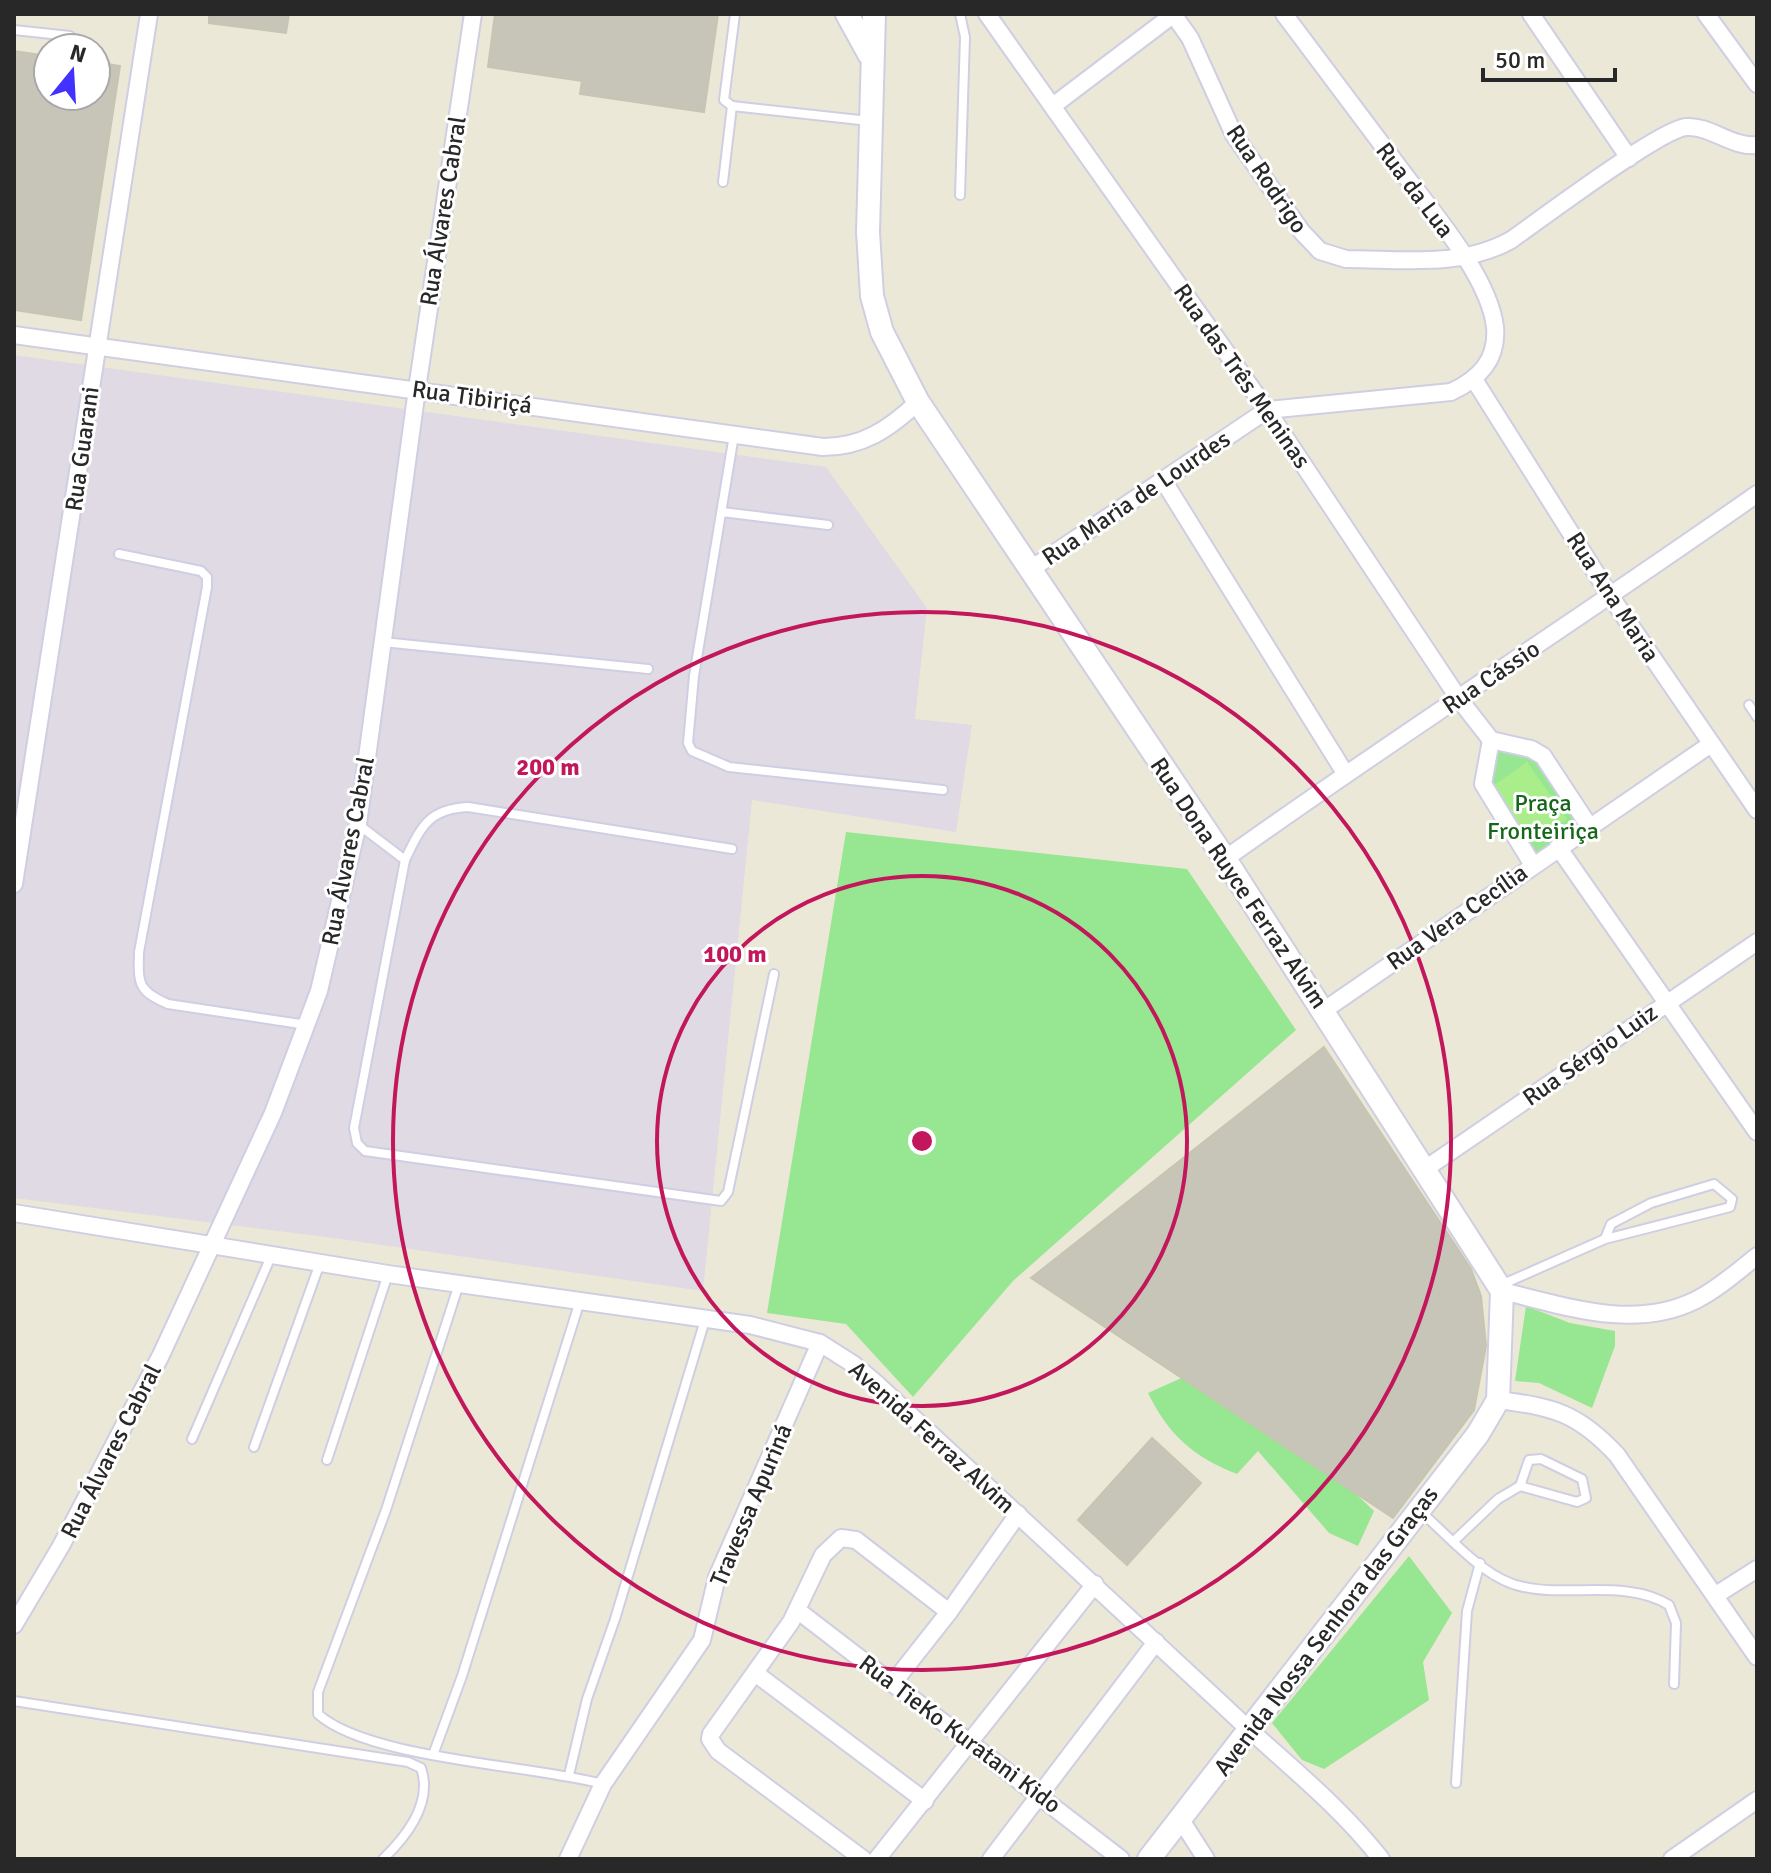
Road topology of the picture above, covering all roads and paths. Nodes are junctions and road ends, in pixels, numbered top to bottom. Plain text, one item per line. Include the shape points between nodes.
1 (149, 14) edge
2 (473, 14) edge
3 (735, 14) edge
4 (847, 14) edge
5 (874, 14) edge
6 (960, 14) edge
7 (987, 14) edge
8 (1173, 14) edge
9 (1284, 14) edge
10 (1531, 14) edge
11 (1706, 14) edge
12 (873, 63) junction
13 (1757, 84) edge
14 (1054, 105) junction
15 (732, 106) junction
16 (871, 121) junction
17 (1757, 145) edge
18 (1629, 158) junction
19 (723, 182) dead end
20 (960, 195) dead end
21 (1467, 258) junction
22 (14, 335) edge
23 (97, 346) junction
24 (1475, 381) junction
25 (417, 389) junction
26 (918, 402) junction
27 (1267, 410) junction
28 (734, 435) junction
29 (1163, 480) junction
30 (1757, 494) edge
31 (722, 512) junction
32 (828, 525) dead end
33 (119, 554) dead end
34 (1028, 571) junction
35 (1611, 597) junction
36 (383, 642) junction
37 (648, 669) dead end
38 (1459, 699) junction
39 (1749, 705) dead end
40 (1757, 717) edge
41 (1491, 740) junction
42 (1711, 744) junction
43 (1345, 773) junction
44 (943, 790) dead end
45 (1757, 810) edge
46 (358, 824) junction
47 (1589, 826) junction
48 (1558, 847) junction
49 (732, 849) dead end
50 (1225, 859) junction
51 (405, 860) junction
52 (1533, 865) junction
53 (14, 884) edge
54 (1757, 942) edge
55 (774, 974) dead end
56 (1667, 1003) junction
57 (1323, 1011) junction
58 (308, 1025) junction
59 (1757, 1132) edge
60 (1425, 1169) junction
61 (14, 1213) edge
62 (1605, 1239) junction
63 (214, 1244) junction
64 (272, 1254) junction
65 (1757, 1256) edge
66 (321, 1262) junction
67 (388, 1274) junction
68 (459, 1284) junction
69 (1501, 1288) junction
70 (580, 1300) junction
71 (705, 1320) junction
72 (820, 1343) junction
73 (1498, 1400) junction
74 (192, 1439) dead end
75 (254, 1447) dead end
76 (327, 1460) dead end
77 (1520, 1486) junction
78 (1417, 1509) junction
79 (1018, 1514) junction
80 (1455, 1540) junction
81 (1480, 1563) junction
82 (1757, 1569) edge
83 (1095, 1584) junction
84 (1716, 1595) junction
85 (797, 1610) junction
86 (949, 1612) junction
87 (14, 1625) edge
88 (1156, 1642) junction
89 (1757, 1657) edge
90 (755, 1673) junction
91 (893, 1683) junction
92 (1674, 1684) dead end
93 (14, 1701) edge
94 (1251, 1732) junction
95 (971, 1742) junction
96 (433, 1755) junction
97 (569, 1775) junction
98 (1456, 1783) dead end
99 (603, 1784) junction
100 (1039, 1794) junction
101 (1757, 1800) edge
102 (925, 1801) junction
103 (1181, 1820) junction
104 (383, 1859) edge
105 (568, 1859) edge
106 (863, 1859) edge
107 (877, 1859) edge
108 (991, 1859) edge
109 (1121, 1859) edge
110 (1149, 1859) edge
111 (1206, 1859) edge
112 (1381, 1859) edge
113 (1672, 1859) edge

1 - 23 street, Rua Guarani
2 - 25 street, Rua Álvares Cabral
3 - 15 lane via 723,90 724,100
4 - 12 main road
5 - 12 main road, Rua Dona Ruyce Ferraz Alvim
6 - 20 lane via 965,37
7 - 14 street, Rua das Três Meninas
8 - 14 street
8 - 21 street, Rua Rodrigo via 1190,38 1234,135 1320,251 1346,259
9 - 21 street, Rua da Lua
10 - 18 street
11 - 13 street
12 - 16 main road, Rua Dona Ruyce Ferraz Alvim
14 - 27 street, Rua das Três Meninas
15 - 16 lane
15 - 19 lane
16 - 26 main road, Rua Dona Ruyce Ferraz Alvim via 872,296 882,332
17 - 18 street via 1741,145 1688,127
18 - 21 street via 1511,240
21 - 24 street, Rua da Lua via 1495,329 1489,363
22 - 23 street, Rua Tibiriçá
23 - 25 street, Rua Tibiriçá
23 - 53 street, Rua Guarani
24 - 27 street, Rua Maria de Lourdes via 1435,396
24 - 35 street, Rua Ana Maria
25 - 28 street, Rua Tibiriçá
25 - 36 street, Rua Álvares Cabral
26 - 28 street, Rua Tibiriçá via 897,422 847,447
26 - 34 main road, Rua Dona Ruyce Ferraz Alvim
27 - 29 street, Rua Maria de Lourdes
27 - 38 street, Rua das Três Meninas
28 - 31 lane
29 - 34 street, Rua Maria de Lourdes
29 - 43 street
30 - 35 street, Rua Cássio
31 - 32 lane
31 - 44 lane via 694,676 688,743 692,751 729,767
33 - 58 lane via 201,571 207,577 138,979 147,995 168,1004
34 - 50 main road, Rua Dona Ruyce Ferraz Alvim
35 - 38 street, Rua Cássio
35 - 42 street, Rua Ana Maria
36 - 37 lane
36 - 46 street, Rua Álvares Cabral
38 - 41 street, Rua das Três Meninas
38 - 43 street, Rua Cássio
39 - 40 lane
41 - 47 street via 1543,756
41 - 52 street via 1483,784
42 - 45 street, Rua Ana Maria
42 - 47 street, Rua Vera Cecília
43 - 50 street, Rua Cássio
46 - 51 lane
46 - 58 street, Rua Álvares Cabral
47 - 48 street, Rua Vera Cecília
48 - 52 street, Rua Vera Cecília
48 - 56 street
49 - 51 lane via 468,807 435,815 420,830
50 - 57 main road, Rua Dona Ruyce Ferraz Alvim
51 - 55 lane via 354,1128 365,1151 721,1201 728,1192
52 - 57 street, Rua Vera Cecília
54 - 56 street, Rua Sérgio Luiz
56 - 59 street
56 - 60 street, Rua Sérgio Luiz
57 - 60 main road, Rua Dona Ruyce Ferraz Alvim
58 - 63 street, Rua Álvares Cabral
60 - 69 main road, Rua Dona Ruyce Ferraz Alvim
61 - 63 street, Avenida Ferraz Alvim
62 - 62 lane via 1611,1224 1689,1189 1714,1184 1732,1199 1730,1207
62 - 69 lane
63 - 64 street, Avenida Ferraz Alvim
63 - 87 street, Rua Álvares Cabral via 61,1546
64 - 66 street, Avenida Ferraz Alvim
64 - 74 lane
65 - 69 street via 1699,1299 1671,1311 1603,1314
66 - 67 street, Avenida Ferraz Alvim
66 - 75 lane
67 - 68 street, Avenida Ferraz Alvim
67 - 76 lane
68 - 70 street, Avenida Ferraz Alvim
68 - 96 lane via 386,1510 316,1699 324,1719 369,1739
69 - 73 main road
70 - 71 street, Avenida Ferraz Alvim
70 - 96 lane
71 - 72 street, Avenida Ferraz Alvim
71 - 97 lane via 587,1699
72 - 79 street, Avenida Ferraz Alvim via 878,1385
72 - 99 street, Travessa Apuriná via 717,1577 702,1640
73 - 78 main road, Avenida Nossa Senhora das Graças
73 - 84 street via 1565,1411 1593,1430 1617,1455
77 - 77 lane via 1577,1502 1588,1492 1582,1479 1541,1459 1529,1460
77 - 80 lane via 1498,1499
78 - 80 lane
78 - 94 main road, Avenida Nossa Senhora das Graças
79 - 83 street, Avenida Ferraz Alvim
79 - 86 street
80 - 81 lane
81 - 92 lane via 1504,1581 1525,1588 1642,1594 1669,1605 1676,1623
81 - 98 lane via 1467,1611
82 - 84 street
83 - 88 street, Avenida Ferraz Alvim
83 - 95 street
84 - 89 street
85 - 86 street via 823,1555 832,1543 849,1537
85 - 90 street
85 - 91 street, Rua TieKo Kuratani Kido
86 - 91 street
88 - 94 street, Avenida Ferraz Alvim
88 - 100 street
90 - 102 street
90 - 106 street via 711,1734 712,1745
91 - 95 street, Rua TieKo Kuratani Kido
93 - 104 lane via 408,1762 421,1768 426,1783 415,1820
94 - 103 main road, Avenida Nossa Senhora das Graças
94 - 112 street, Avenida Ferraz Alvim via 1318,1790
95 - 100 street, Rua TieKo Kuratani Kido
95 - 102 street
96 - 97 lane
97 - 99 lane
99 - 105 street, Travessa Apuriná
100 - 108 street
100 - 109 street, Rua TieKo Kuratani Kido
101 - 113 street
102 - 107 street
103 - 110 main road, Avenida Nossa Senhora das Graças
103 - 111 street

